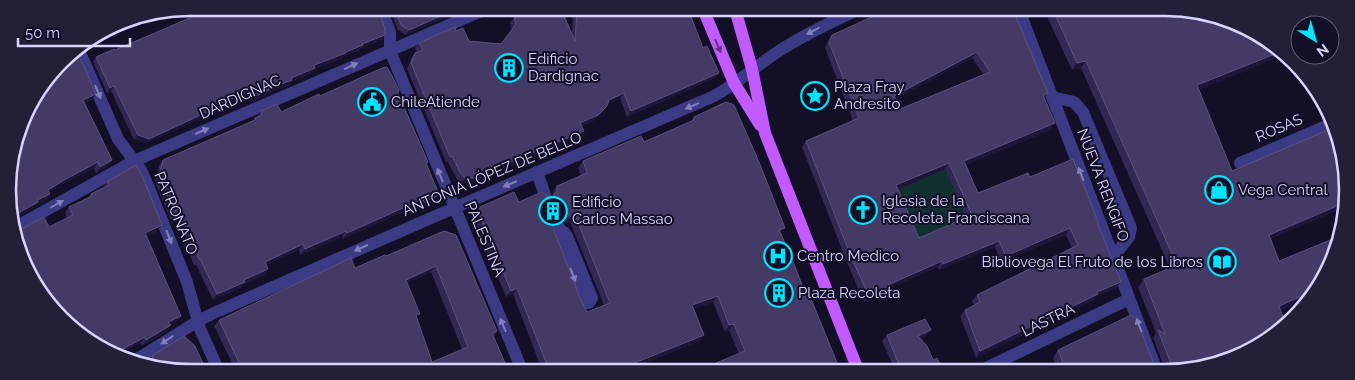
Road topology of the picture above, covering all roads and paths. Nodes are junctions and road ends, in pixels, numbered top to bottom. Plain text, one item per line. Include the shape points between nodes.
1 (705, 16) edge
2 (737, 16) edge
3 (844, 16) edge
4 (1020, 16) edge
5 (384, 17) edge
6 (466, 17) edge
7 (390, 49) junction
8 (82, 54) edge
9 (752, 69) junction
10 (734, 83) junction
11 (1052, 97) junction
12 (1327, 126) edge
13 (765, 133) junction
14 (134, 161) junction
15 (1240, 162) dead end
16 (537, 172) junction
17 (546, 195) edge
18 (454, 208) junction
19 (20, 225) edge
20 (559, 228) joint
21 (1113, 257) junction
22 (1130, 299) junction
23 (198, 321) junction
24 (142, 357) edge
25 (216, 364) edge
26 (519, 364) edge
27 (856, 364) edge
28 (995, 364) edge
29 (1154, 364) edge

1 -> 10 main road
2 - 9 main road
3 -> 9 street, ANTONIA LÓPEZ DE BELLO via 781,49
4 - 11 street, NUEVA RENGIFO
5 - 7 street, PALESTINA via 390,32
6 - 7 street, DARDIGNAC
14 -> 7 street, DARDIGNAC
18 -> 7 street, PALESTINA
8 -> 14 street, PATRONATO via 118,138
9 - 10 street, ANTONIA LÓPEZ DE BELLO
9 - 13 main road
10 - 13 main road
10 -> 16 street, ANTONIA LÓPEZ DE BELLO via 712,98
21 -> 11 street, NUEVA RENGIFO
11 - 21 street via 1074,102 1083,112 1131,228 1129,237
12 - 15 street, ROSAS
13 - 27 main road
19 -> 14 street, DARDIGNAC
14 -> 23 street, PATRONATO via 168,232
16 - 17 street
16 -> 18 street, ANTONIA LÓPEZ DE BELLO
18 -> 23 street, ANTONIA LÓPEZ DE BELLO
26 -> 18 street, PALESTINA
20 -> 20 street via 559,239 583,301 589,303 592,298 567,236
21 - 22 street, NUEVA RENGIFO
22 - 28 street, LASTRA
29 -> 22 street, NUEVA RENGIFO
23 -> 24 street, ANTONIA LÓPEZ DE BELLO
23 - 25 street, PATRONATO

